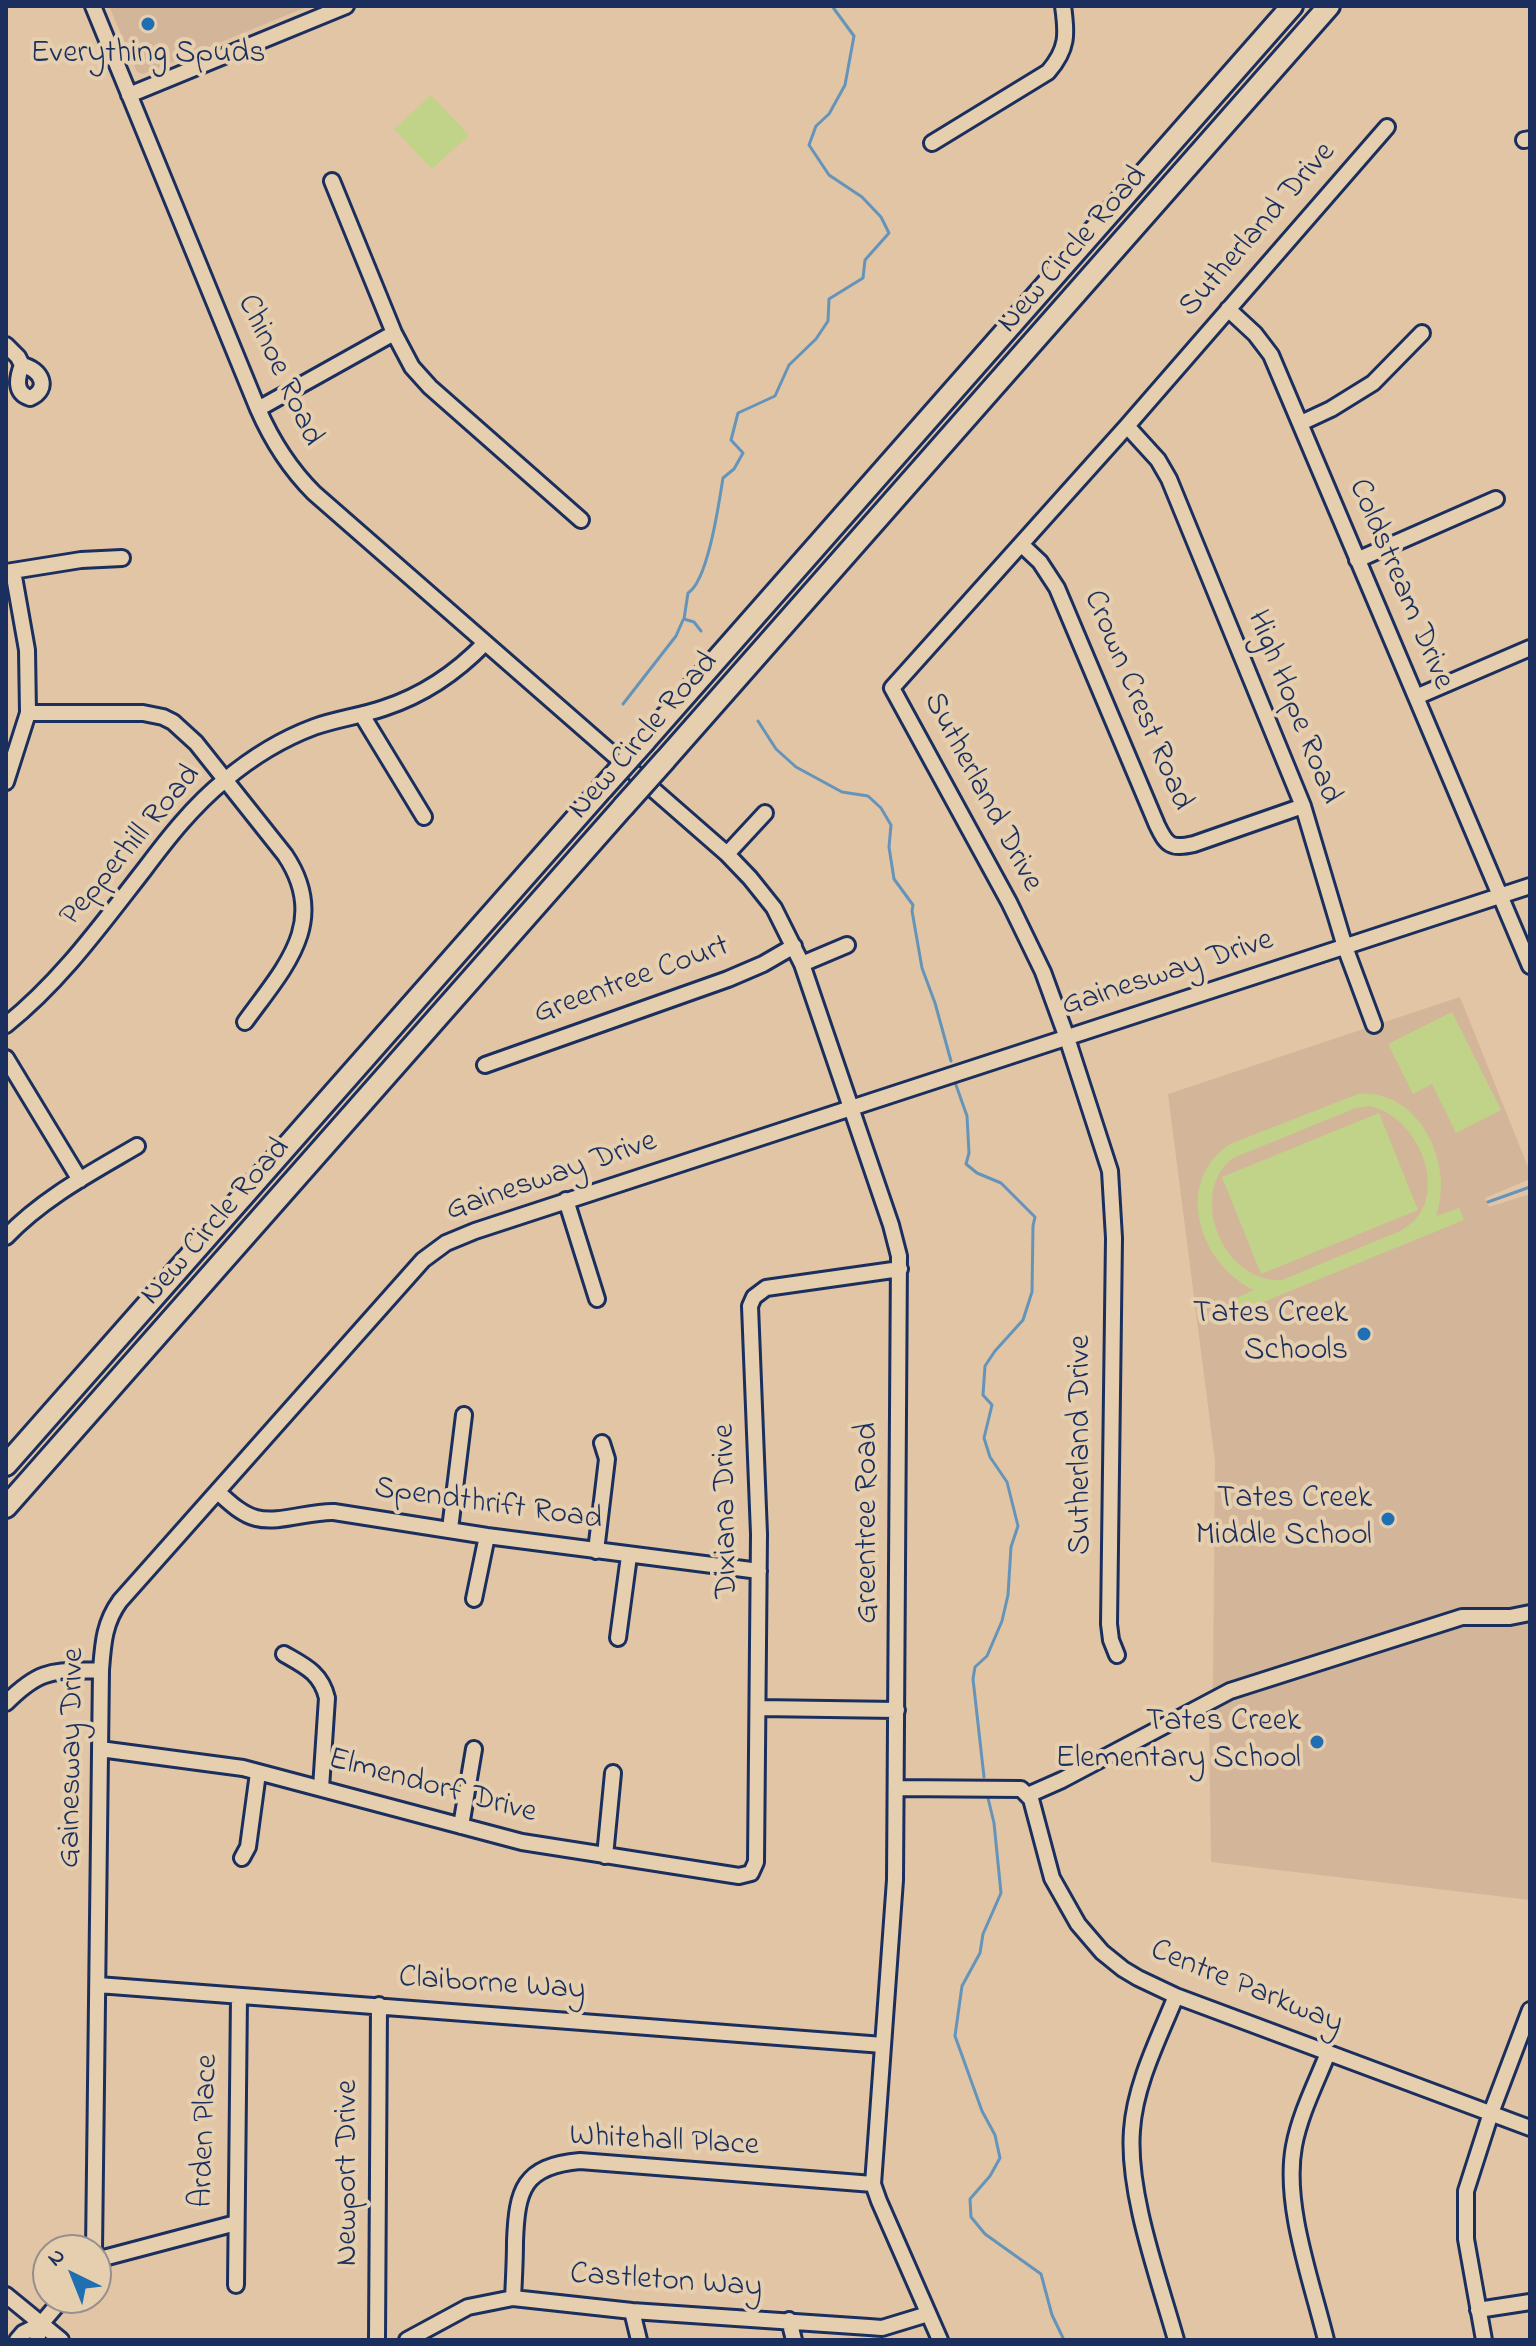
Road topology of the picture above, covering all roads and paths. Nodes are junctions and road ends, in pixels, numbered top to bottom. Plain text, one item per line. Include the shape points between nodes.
1 (93, 6) edge
2 (346, 6) edge
3 (1063, 6) edge
4 (1292, 6) edge
5 (1329, 6) edge
6 (129, 95) junction
7 (1387, 127) dead end
8 (932, 143) dead end
9 (332, 181) dead end
10 (1228, 309) junction
11 (394, 333) junction
12 (1422, 333) dead end
13 (6, 345) edge
14 (22, 365) dead end
15 (258, 409) junction
16 (1301, 423) junction
17 (1127, 426) junction
18 (1496, 499) dead end
19 (581, 520) dead end
20 (1022, 545) junction
21 (122, 558) dead end
22 (1357, 560) junction
23 (10, 572) edge
24 (485, 643) junction
25 (1530, 648) edge
26 (1416, 697) junction
27 (28, 713) junction
28 (362, 715) junction
29 (636, 774) joint
30 (225, 779) junction
31 (6, 782) edge
32 (1303, 806) junction
33 (765, 813) dead end
34 (424, 817) dead end
35 (727, 854) junction
36 (1530, 886) edge
37 (1501, 896) junction
38 (847, 945) dead end
39 (794, 946) junction
40 (1345, 947) junction
41 (802, 964) junction
42 (1530, 966) edge
43 (245, 1022) dead end
44 (6, 1025) edge
45 (1374, 1025) dead end
46 (1067, 1038) junction
47 (6, 1058) edge
48 (485, 1065) dead end
49 (851, 1108) junction
50 (137, 1146) dead end
51 (80, 1180) junction
52 (566, 1200) junction
53 (6, 1237) edge
54 (900, 1269) junction
55 (597, 1299) dead end
56 (464, 1415) dead end
57 (602, 1443) dead end
58 (6, 1465) edge
59 (218, 1492) junction
60 (6, 1507) edge
61 (450, 1529) junction
62 (487, 1536) junction
63 (596, 1551) junction
64 (629, 1556) junction
65 (759, 1571) junction
66 (474, 1599) dead end
67 (1530, 1613) edge
68 (618, 1638) dead end
69 (284, 1654) dead end
70 (1117, 1655) dead end
71 (101, 1670) junction
72 (6, 1703) edge
73 (759, 1708) junction
74 (897, 1710) junction
75 (100, 1749) junction
76 (474, 1749) dead end
77 (258, 1773) junction
78 (613, 1773) dead end
79 (321, 1788) junction
80 (896, 1788) junction
81 (1028, 1795) junction
82 (461, 1826) junction
83 (605, 1856) junction
84 (242, 1858) dead end
85 (751, 1873) joint
86 (98, 1985) junction
87 (239, 1996) junction
88 (1176, 1996) junction
89 (379, 2005) junction
90 (1530, 2010) edge
91 (883, 2045) junction
92 (1328, 2053) junction
93 (1491, 2113) junction
94 (1530, 2128) edge
95 (873, 2184) junction
96 (236, 2223) junction
97 (94, 2234) edge
98 (112, 2256) edge
99 (236, 2285) dead end
100 (6, 2295) edge
101 (513, 2298) junction
102 (1530, 2302) edge
103 (1478, 2310) junction
104 (632, 2311) junction
105 (49, 2314) edge
106 (928, 2314) junction
107 (789, 2320) junction
108 (41, 2324) junction
109 (17, 2340) edge
110 (37, 2340) edge
111 (61, 2340) edge
112 (377, 2340) edge
113 (407, 2340) edge
114 (639, 2340) edge
115 (794, 2340) edge
116 (940, 2340) edge
117 (1176, 2340) edge
118 (1326, 2340) edge
119 (1484, 2340) edge

1 - 6 street, Chinoe Road
2 - 6 street
3 - 8 street via 1064,49 1048,72
4 - 58 highway, New Circle Road, bridge
5 - 60 highway, New Circle Road, bridge
6 - 15 street, Chinoe Road
7 - 10 street, Sutherland Drive
9 - 11 street
10 - 16 street, Coldstream Drive via 1264,344
10 - 17 street, Sutherland Drive
11 - 15 street
11 - 19 street via 430,387
12 - 16 street via 1373,383
13 - 14 street
15 - 24 street, Chinoe Road via 299,477
16 - 22 street, Coldstream Drive
17 - 20 street, Sutherland Drive
17 - 32 street, High Hope Road via 1169,479
18 - 22 street
20 - 32 street, Crown Crest Road via 1057,588 1157,825 1170,844 1194,844
20 - 46 street, Sutherland Drive via 892,688 1015,914
21 - 23 street
22 - 26 street, Coldstream Drive
23 - 27 street via 27,650
24 - 28 street, Pepperhill Road via 423,692
24 - 29 street, Chinoe Road
25 - 26 street
26 - 37 street, Coldstream Drive
27 - 30 street via 163,717 185,731
27 - 31 street
28 - 30 street, Pepperhill Road via 299,733
28 - 34 street
29 - 35 street, Greentree Road
30 - 43 street via 294,869 303,906 291,957
30 - 44 street, Pepperhill Road via 177,827 70,964
32 - 40 street, High Hope Road
33 - 35 street
35 - 39 street, Greentree Road via 768,901
36 - 37 street, Gainesway Drive
37 - 40 street, Gainesway Drive
37 - 42 street, Coldstream Drive
38 - 41 street
39 - 41 street, Greentree Road
39 - 48 street, Greentree Court via 728,979
40 - 45 street, High Hope Road
40 - 46 street, Gainesway Drive
41 - 49 street, Greentree Road
46 - 49 street, Gainesway Drive
46 - 70 street, Sutherland Drive via 1112,1186 1109,1624
47 - 51 street
49 - 52 street, Gainesway Drive
49 - 54 street, Greentree Road via 891,1225
50 - 51 street
51 - 53 street
52 - 55 street
52 - 59 street, Gainesway Drive via 457,1238 423,1260
54 - 65 street, Dixiana Drive via 766,1288 754,1297 750,1306
54 - 74 street, Greentree Road
56 - 61 street
57 - 63 street via 607,1459
59 - 61 street, Spendthrift Road via 243,1512 266,1520 320,1511
59 - 71 street, Gainesway Drive via 111,1614
61 - 62 street, Spendthrift Road
62 - 63 street, Spendthrift Road
62 - 66 street
63 - 64 street, Spendthrift Road
64 - 65 street, Spendthrift Road
64 - 68 street
65 - 73 street, Dixiana Drive
67 - 81 street via 1462,1617 1230,1691
69 - 79 street via 309,1669 327,1698
71 - 72 street via 45,1673
71 - 75 street, Gainesway Drive
73 - 74 street
73 - 85 street, Dixiana Drive via 756,1862
74 - 80 street, Greentree Road
75 - 77 street, Elmendorf Drive
75 - 86 street, Gainesway Drive
76 - 82 street
77 - 79 street, Elmendorf Drive
77 - 84 street
78 - 83 street
79 - 82 street, Elmendorf Drive
80 - 81 street via 1017,1789
80 - 91 street, Greentree Road
81 - 88 street, Centre Parkway via 1052,1878 1078,1924 1123,1969
82 - 83 street, Elmendorf Drive
83 - 85 street, Elmendorf Drive via 739,1876
86 - 87 street, Claiborne Way
86 - 97 street, Gainesway Drive
87 - 89 street, Claiborne Way
87 - 96 street, Arden Place
88 - 92 street, Centre Parkway
88 - 117 street via 1139,2091 1132,2130 1141,2212
89 - 91 street, Claiborne Way
89 - 112 street, Newport Drive
90 - 93 street
91 - 95 street, Greentree Road
92 - 93 street, Centre Parkway
92 - 118 street via 1298,2130 1291,2172 1294,2212
93 - 94 street, Centre Parkway
93 - 103 street via 1464,2205
95 - 101 street, Whitehall Place via 580,2161 554,2165 533,2178 520,2197
95 - 106 street, Greentree Road
96 - 98 street, Arden Place
96 - 99 street
100 - 108 street
101 - 104 street, Castleton Way
101 - 113 street, Castleton Way via 468,2307
102 - 103 street
103 - 119 street
104 - 107 street, Castleton Way
104 - 114 street
105 - 108 street
106 - 107 street, Castleton Way via 882,2328
106 - 116 street, Greentree Road
107 - 115 street
108 - 109 street
108 - 110 street
108 - 111 street

